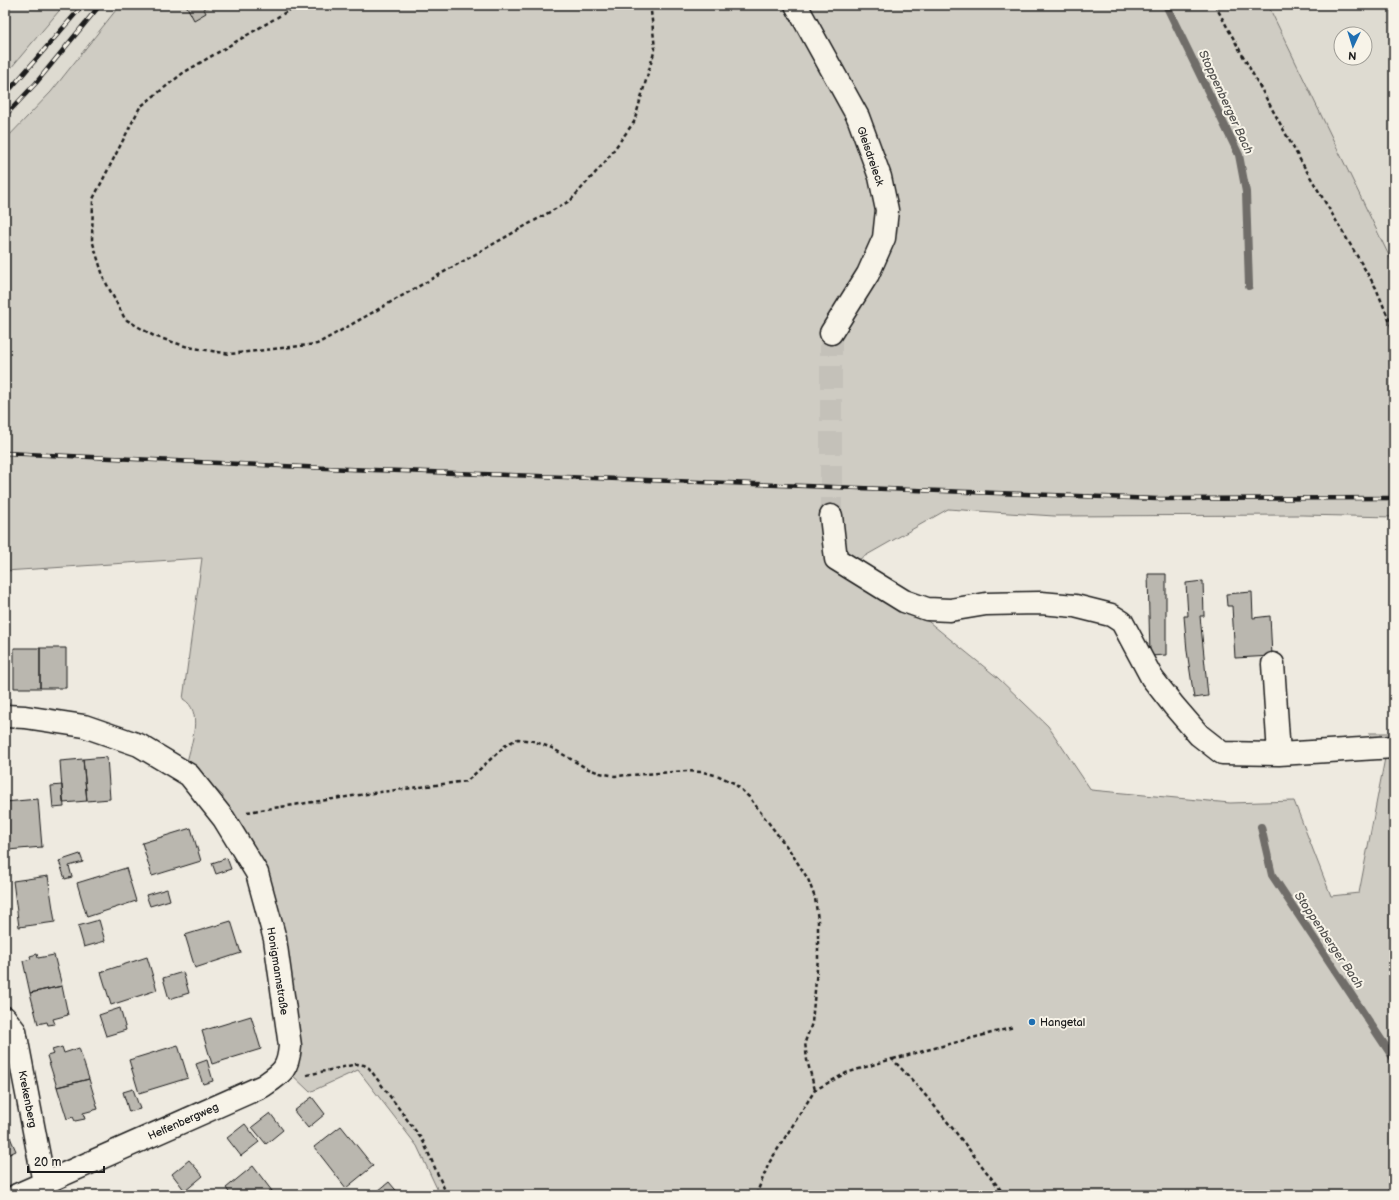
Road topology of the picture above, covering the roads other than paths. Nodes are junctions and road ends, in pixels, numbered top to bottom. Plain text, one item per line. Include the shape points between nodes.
1 (796, 5) edge
2 (831, 333) tunnel mouth
3 (832, 516) tunnel mouth
4 (1273, 664) dead end
5 (5, 716) edge
6 (1394, 747) edge
7 (1279, 754) junction
8 (5, 1018) edge
9 (283, 1072) joint
10 (44, 1182) junction
11 (17, 1195) edge

1 - 2 street, Gleisdreieck via 858,117 880,176 887,210 884,238 868,274
3 - 7 street via 836,559 904,601 919,607 950,610 986,604 1041,603 1075,606 1111,614 1122,622 1152,678 1199,735 1222,753
4 - 7 street
5 - 9 street, Honigmannstraße via 84,726 138,744 189,776 224,819 257,873 275,939 290,1046 289,1060
6 - 7 street
8 - 10 street, Krekenberg via 15,1031
9 - 10 street, Helfenbergweg via 263,1086
10 - 11 street, Helfenbergweg

